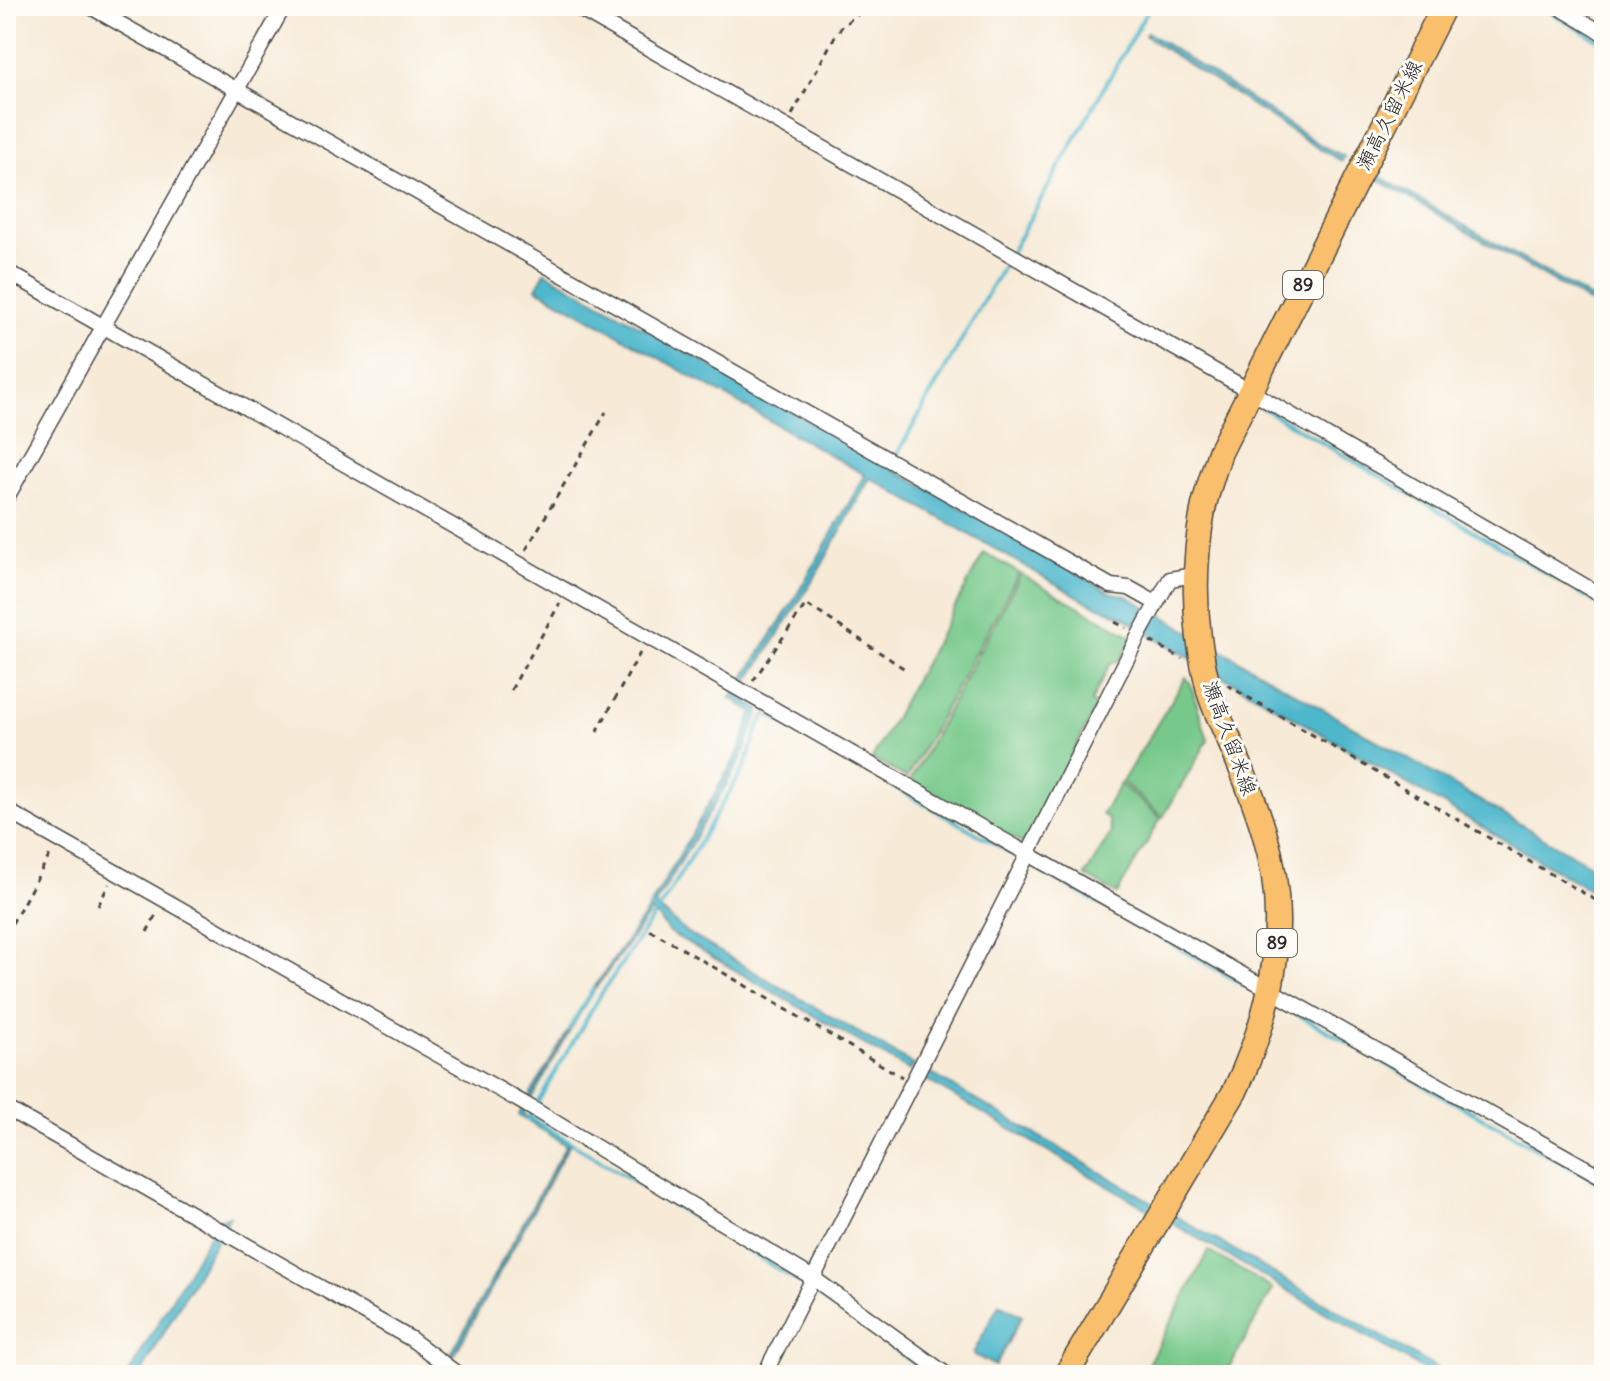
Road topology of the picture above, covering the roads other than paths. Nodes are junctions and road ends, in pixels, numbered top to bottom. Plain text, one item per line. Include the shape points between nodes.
1 (89, 6) edge
2 (284, 6) edge
3 (574, 6) edge
4 (1444, 6) edge
5 (1557, 6) edge
6 (1604, 34) edge
7 (237, 90) junction
8 (6, 271) edge
9 (104, 326) junction
10 (1250, 391) junction
11 (6, 499) edge
12 (1194, 575) junction
13 (1604, 597) edge
14 (1156, 603) junction
15 (6, 810) edge
16 (1028, 854) junction
17 (1271, 991) junction
18 (6, 1108) edge
19 (1604, 1178) edge
20 (813, 1278) junction
21 (459, 1375) edge
22 (764, 1375) edge
23 (947, 1375) edge
24 (1066, 1375) edge

1 - 7 street
2 - 7 street
3 - 10 street
4 - 10 main road, 瀬高久留米線 / 89
5 - 6 street
7 - 9 street
7 - 14 street via 1111,586 1129,588
8 - 9 street
9 - 11 street
9 - 16 street
10 - 12 main road, 瀬高久留米線 / 89 via 1220,452 1203,508
10 - 13 street
12 - 14 street via 1170,579
12 - 17 main road, 瀬高久留米線 / 89 via 1209,693 1265,834 1276,898
14 - 16 street
15 - 20 street via 525,1104
16 - 17 street
16 - 20 street
17 - 19 street
17 - 24 main road, 瀬高久留米線 / 89 via 1255,1049 1235,1091
18 - 21 street via 411,1339
20 - 22 street
20 - 23 street

